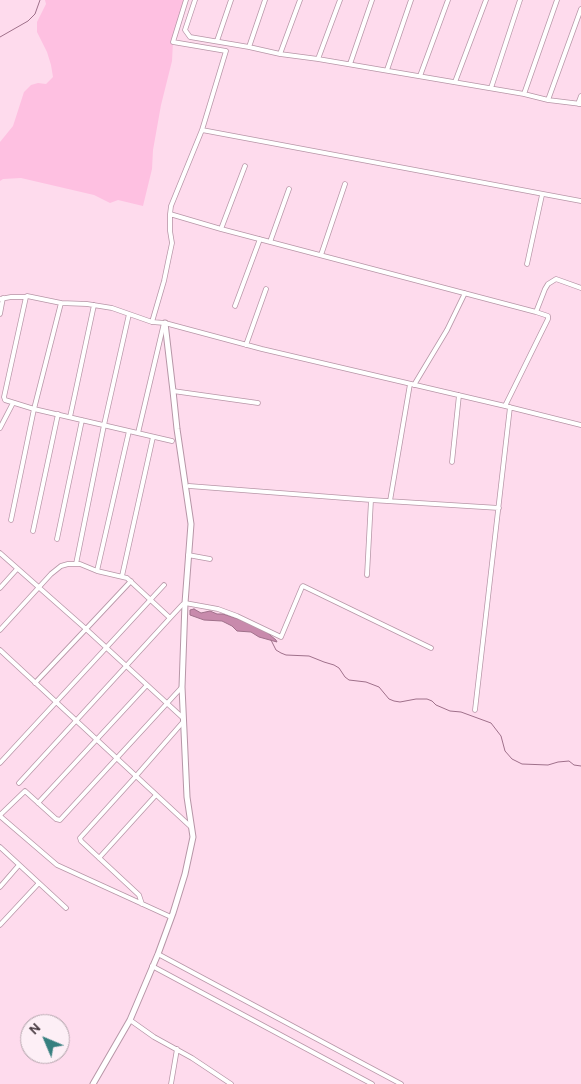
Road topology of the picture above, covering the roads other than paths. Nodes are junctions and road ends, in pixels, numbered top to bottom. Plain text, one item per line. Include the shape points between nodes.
1 (186, 0) edge
2 (195, 0) edge
3 (231, 0) edge
4 (265, 0) edge
5 (300, 0) edge
6 (340, 0) edge
7 (372, 0) edge
8 (411, 0) edge
9 (448, 0) edge
10 (486, 0) edge
11 (520, 0) edge
12 (555, 0) edge
13 (581, 9) edge
14 (216, 41) junction
15 (249, 47) junction
16 (280, 54) junction
17 (318, 59) junction
18 (350, 64) junction
19 (387, 70) junction
20 (420, 76) junction
21 (455, 82) junction
22 (491, 88) junction
23 (524, 94) junction
24 (581, 96) edge
25 (548, 100) junction
26 (579, 104) edge
27 (202, 130) junction
28 (245, 166) dead end
29 (345, 184) dead end
30 (289, 189) dead end
31 (542, 194) junction
32 (581, 201) edge
33 (170, 214) junction
34 (221, 229) junction
35 (260, 239) junction
36 (270, 242) junction
37 (321, 255) junction
38 (527, 264) dead end
39 (581, 288) edge
40 (266, 289) dead end
41 (465, 293) junction
42 (26, 298) junction
43 (2, 299) edge
44 (61, 303) junction
45 (94, 305) junction
46 (234, 306) dead end
47 (536, 312) junction
48 (0, 314) edge
49 (130, 314) junction
50 (152, 322) junction
51 (164, 323) junction
52 (246, 345) junction
53 (412, 385) junction
54 (173, 391) junction
55 (459, 395) junction
56 (258, 403) dead end
57 (13, 404) junction
58 (507, 406) junction
59 (34, 409) junction
60 (58, 414) junction
61 (70, 417) junction
62 (82, 420) junction
63 (581, 424) edge
64 (104, 426) junction
65 (0, 428) edge
66 (130, 431) junction
67 (138, 433) junction
68 (154, 436) junction
69 (172, 441) dead end
70 (452, 462) dead end
71 (189, 486) dead end
72 (371, 500) junction
73 (390, 501) junction
74 (499, 508) junction
75 (11, 520) dead end
76 (34, 531) dead end
77 (57, 539) dead end
78 (0, 553) edge
79 (188, 555) junction
80 (210, 560) dead end
81 (76, 564) junction
82 (17, 569) junction
83 (97, 571) junction
84 (367, 575) dead end
85 (122, 576) junction
86 (131, 581) junction
87 (164, 585) dead end
88 (0, 588) edge
89 (38, 588) junction
90 (150, 600) junction
91 (185, 603) junction
92 (170, 618) junction
93 (0, 630) edge
94 (86, 630) junction
95 (106, 647) junction
96 (432, 648) dead end
97 (0, 650) edge
98 (126, 665) junction
99 (35, 683) junction
100 (147, 685) junction
101 (182, 687) junction
102 (56, 702) junction
103 (167, 703) junction
104 (475, 710) dead end
105 (183, 720) junction
106 (76, 721) junction
107 (96, 739) junction
108 (116, 758) junction
109 (0, 762) edge
110 (136, 776) junction
111 (19, 783) dead end
112 (156, 795) junction
113 (38, 803) junction
114 (0, 816) edge
115 (192, 827) junction
116 (0, 847) edge
117 (100, 858) junction
118 (19, 866) junction
119 (39, 883) junction
120 (0, 886) edge
121 (142, 904) junction
122 (66, 908) dead end
123 (171, 917) junction
124 (0, 925) edge
125 (158, 954) junction
126 (152, 966) junction
127 (130, 1020) junction
128 (176, 1049) junction
129 (93, 1084) edge
130 (171, 1084) edge
131 (231, 1084) edge
132 (372, 1084) edge
133 (402, 1084) edge

1 - 27 street via 173,42 226,52
2 - 14 street via 185,30 190,37
3 - 14 street
4 - 15 street
5 - 16 street
6 - 17 street
7 - 18 street
8 - 19 street
9 - 20 street
10 - 21 street
11 - 22 street
12 - 23 street
13 - 25 street
14 - 15 street
15 - 16 street
16 - 17 street
17 - 18 street
18 - 19 street
19 - 20 street
20 - 21 street
21 - 22 street
22 - 23 street
23 - 25 street
24 - 26 street
25 - 26 street
27 - 31 street
27 - 33 street
28 - 34 street
29 - 37 street
30 - 36 street
31 - 32 street
31 - 38 street
33 - 34 street
33 - 50 street via 172,243
34 - 35 street
35 - 36 street
35 - 46 street
36 - 37 street
37 - 41 street
39 - 47 street via 556,279 548,284
40 - 52 street
41 - 47 street
41 - 53 street via 447,330
42 - 43 street
42 - 44 street
42 - 57 street via 4,397
43 - 48 street
44 - 45 street
44 - 59 street
45 - 49 street
45 - 61 street
47 - 58 street via 548,316 548,319
49 - 50 street
49 - 64 street
50 - 51 street
51 - 52 street
51 - 54 street
51 - 67 street
52 - 53 street
53 - 55 street
53 - 73 street
54 - 56 street
54 - 79 street via 191,524
55 - 58 street
55 - 70 street
57 - 59 street
57 - 65 street
58 - 63 street
58 - 74 street
59 - 60 street
59 - 75 street
60 - 61 street
60 - 76 street
61 - 62 street
62 - 64 street
62 - 77 street
64 - 66 street
64 - 81 street
66 - 67 street
66 - 83 street
67 - 68 street
68 - 69 street
68 - 85 street
71 - 72 street
72 - 73 street
72 - 84 street
73 - 74 street
74 - 104 street
78 - 82 street
79 - 80 street
79 - 91 street
81 - 83 street
81 - 89 street via 61,566
82 - 88 street
82 - 89 street
83 - 85 street
85 - 86 street
86 - 90 street
86 - 94 street
87 - 90 street
89 - 93 street
89 - 94 street
90 - 92 street
90 - 95 street
91 - 92 street
91 - 96 street via 218,609 281,637 303,586
91 - 101 street
92 - 98 street
94 - 95 street
94 - 99 street
95 - 98 street
95 - 102 street
97 - 99 street
98 - 100 street
98 - 106 street
99 - 102 street
100 - 103 street
100 - 107 street
101 - 103 street
101 - 105 street
102 - 106 street
102 - 109 street
103 - 105 street
103 - 108 street
105 - 110 street
105 - 115 street
106 - 107 street
106 - 111 street
107 - 108 street
107 - 113 street
108 - 110 street
108 - 113 street via 60,820
110 - 112 street
110 - 117 street via 80,838
112 - 115 street
112 - 117 street
113 - 114 street via 25,792
114 - 121 street via 56,865
115 - 123 street via 185,874
116 - 118 street
117 - 121 street via 139,895
118 - 119 street
118 - 120 street
119 - 122 street
119 - 124 street
121 - 123 street
123 - 125 street
125 - 126 street
125 - 133 street
126 - 127 street
126 - 132 street
127 - 128 street
127 - 129 street
128 - 130 street
128 - 131 street

